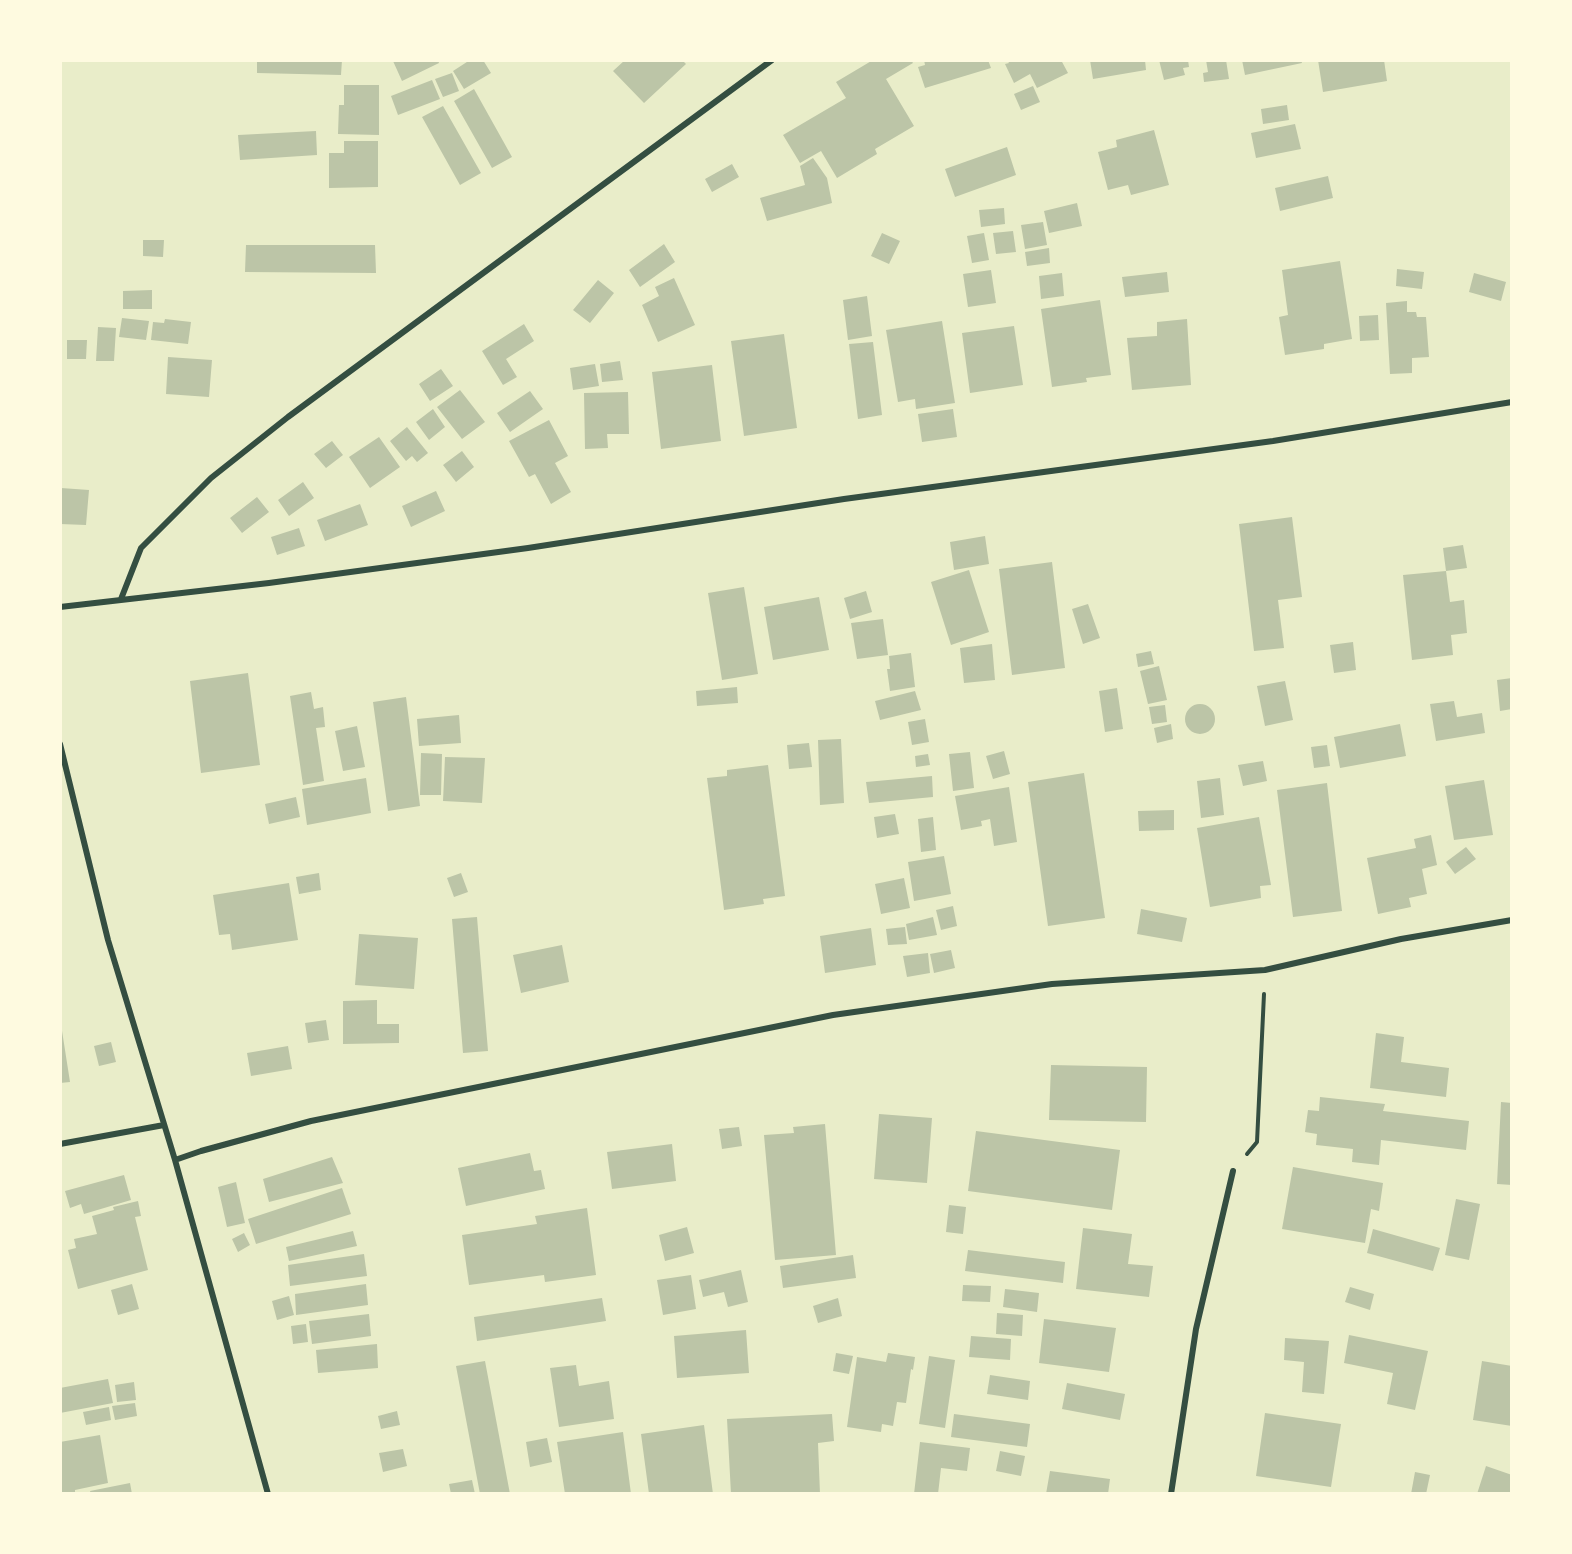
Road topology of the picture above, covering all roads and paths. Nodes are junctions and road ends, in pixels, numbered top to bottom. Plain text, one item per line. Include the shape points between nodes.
1 (772, 60) edge
2 (1512, 402) edge
3 (121, 599) junction
4 (60, 607) edge
5 (60, 744) edge
6 (1512, 920) edge
7 (1265, 970) junction
8 (164, 1125) junction
9 (60, 1144) edge
10 (176, 1160) junction
11 (1233, 1171) joint
12 (268, 1494) edge
13 (1171, 1494) edge

1 - 3 street via 229,463 141,548
2 - 3 street via 1274,441 528,548
3 - 4 street
5 - 8 street via 108,940
6 - 7 street via 1401,939
7 - 10 street via 1052,984 833,1015 310,1121
7 - 11 path via 1257,1142
8 - 9 street
8 - 10 street
10 - 12 street
11 - 13 street via 1196,1329

